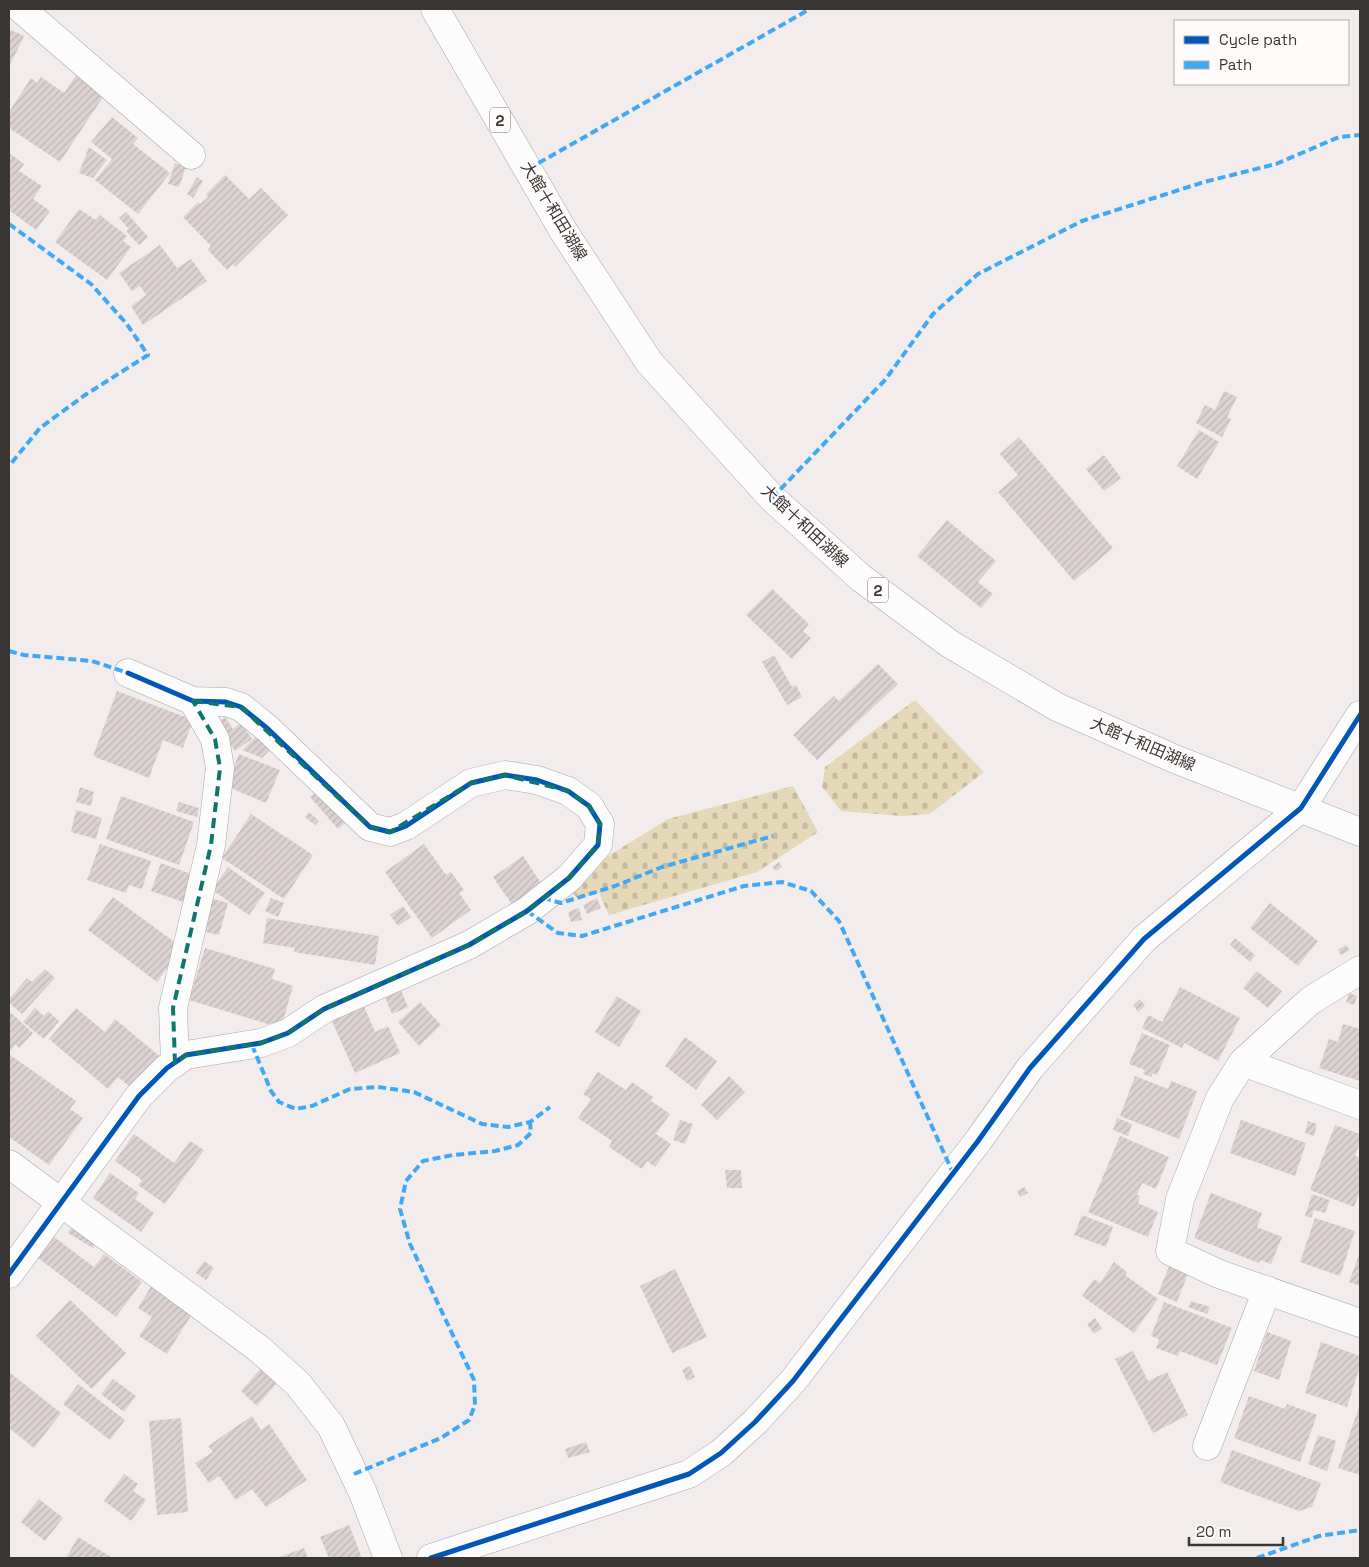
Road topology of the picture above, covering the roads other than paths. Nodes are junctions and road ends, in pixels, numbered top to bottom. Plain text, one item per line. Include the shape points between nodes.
1 (21, 9) edge
2 (435, 9) edge
3 (192, 154) dead end
4 (128, 673) dead end
5 (193, 701) junction
6 (1360, 715) edge
7 (1301, 808) junction
8 (1360, 832) edge
9 (1360, 970) edge
10 (175, 1062) junction
11 (1243, 1062) junction
12 (1360, 1105) edge
13 (9, 1164) edge
14 (60, 1202) junction
15 (9, 1274) edge
16 (1267, 1290) junction
17 (1360, 1323) edge
18 (1207, 1446) dead end
19 (388, 1558) edge
20 (431, 1558) edge

1 - 3 street
2 - 7 street, 大館十和田湖線 / 2 via 564,232 649,362 772,498 861,578 950,644 1057,707 1175,759
4 - 5 street
5 - 10 street via 215,739 220,768 211,846 173,1008
5 - 10 street via 226,702 241,707 370,827 390,832 406,826 471,784 505,775 537,780 568,791 589,806 600,824 598,844 569,878 526,911 469,945 324,1009 288,1033 261,1043 186,1055
6 - 7 street
7 - 8 street, 大館十和田湖線 / 2
7 - 20 street via 1144,939 1091,997 1030,1068 978,1141 793,1380 721,1453 689,1474
9 - 11 street via 1310,1001
10 - 14 street via 139,1096
11 - 12 street
11 - 16 street via 1220,1098 1180,1199 1170,1251 1219,1274
13 - 14 street
14 - 15 street
14 - 19 street via 258,1348 298,1384 331,1426 363,1493
16 - 17 street
16 - 18 street

